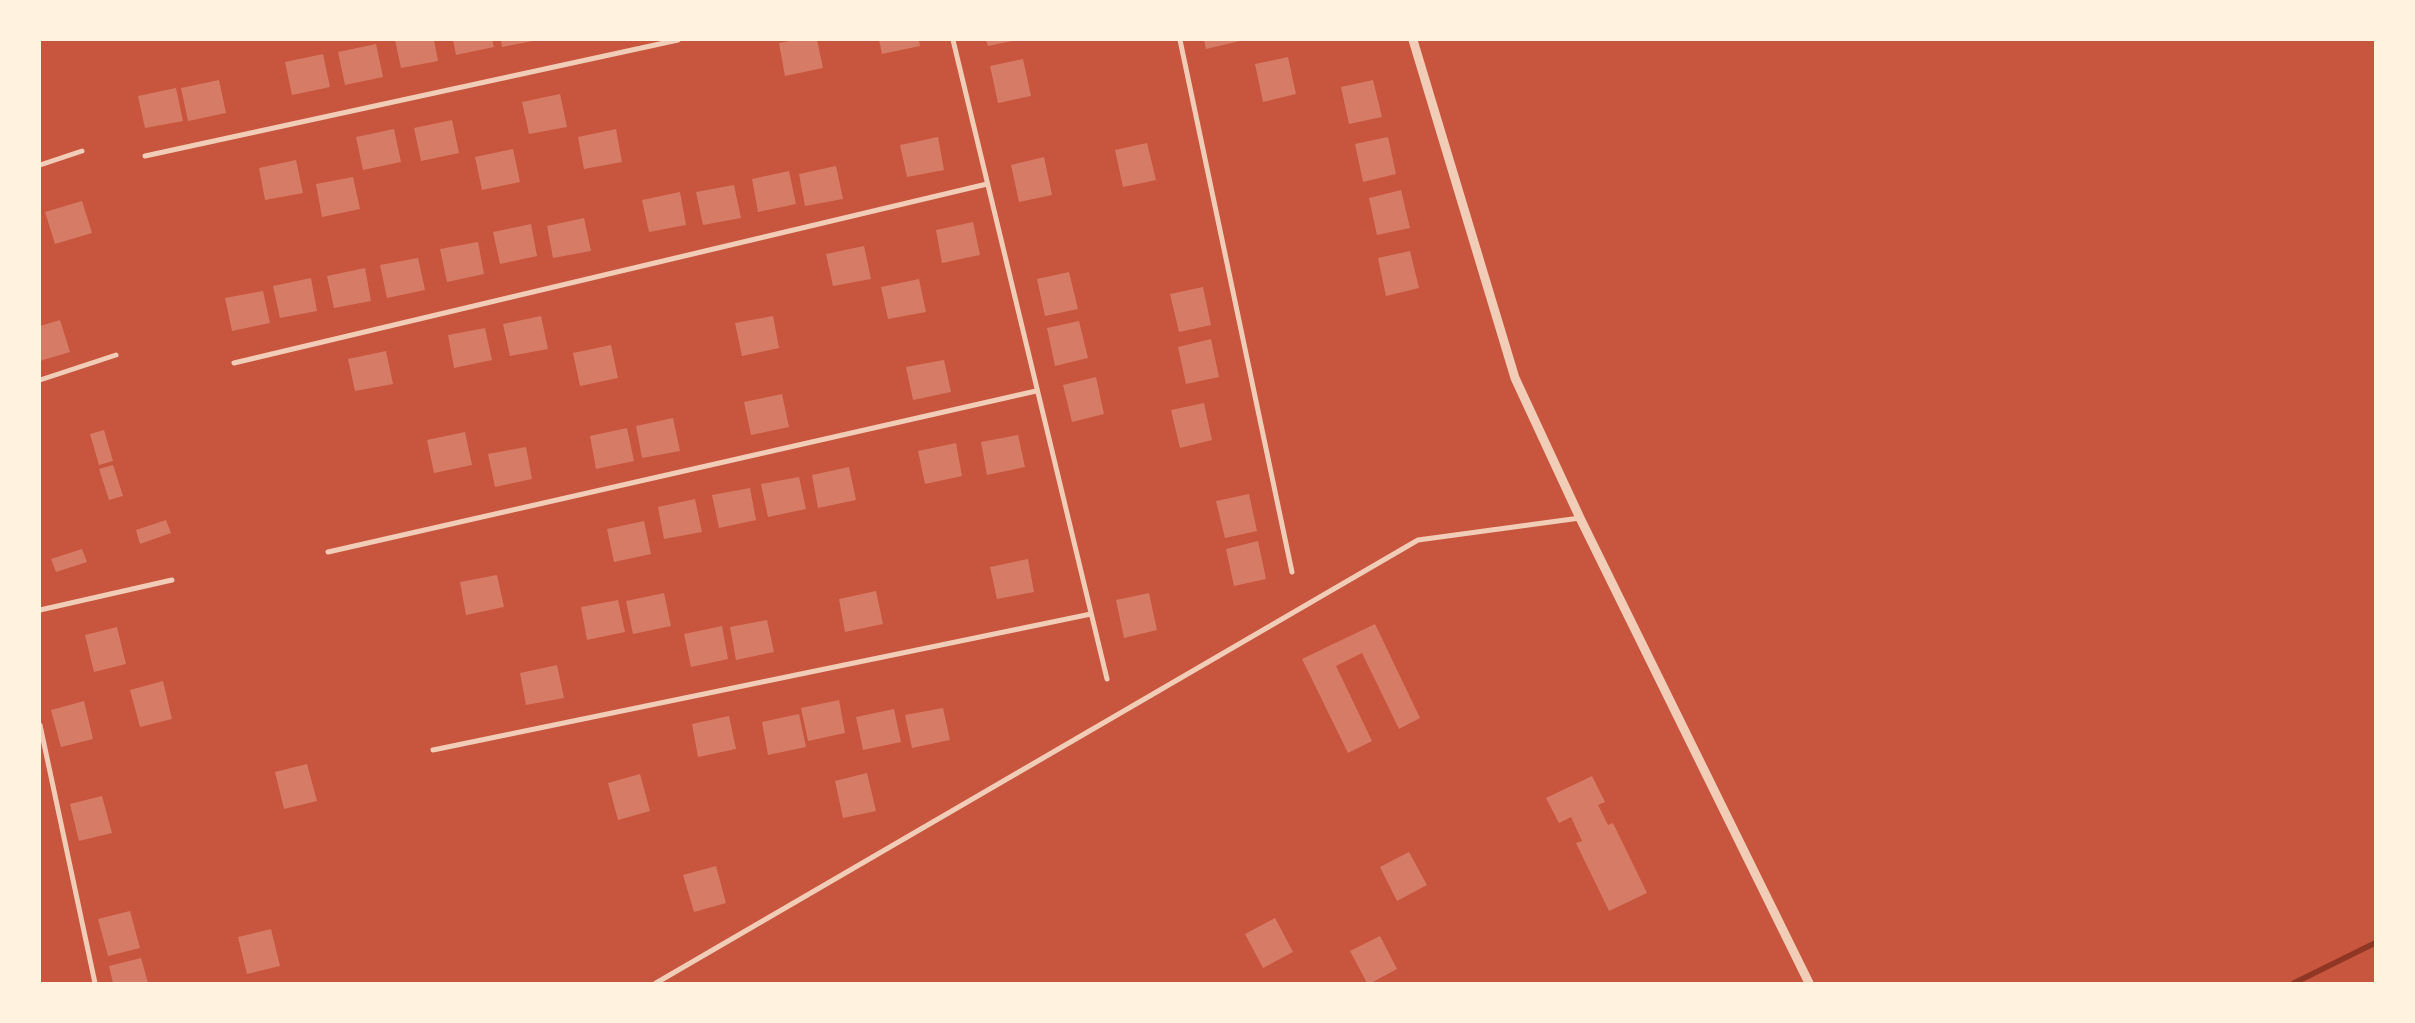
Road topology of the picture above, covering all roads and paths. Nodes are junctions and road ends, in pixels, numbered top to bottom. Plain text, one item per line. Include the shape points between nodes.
1 (678, 40) edge
2 (954, 40) edge
3 (1180, 40) edge
4 (1413, 40) edge
5 (82, 151) dead end
6 (145, 156) dead end
7 (40, 165) edge
8 (988, 184) junction
9 (116, 355) dead end
10 (234, 363) dead end
11 (40, 380) edge
12 (1036, 391) junction
13 (1580, 518) junction
14 (328, 552) dead end
15 (1292, 572) dead end
16 (172, 580) dead end
17 (40, 610) edge
18 (1091, 614) junction
19 (1107, 679) dead end
20 (40, 725) edge
21 (433, 750) dead end
22 (95, 983) edge
23 (656, 983) edge
24 (1809, 983) edge

1 - 6 street
2 - 8 street
3 - 15 street
4 - 13 street via 1515,378
5 - 7 street
8 - 10 street
8 - 12 street
9 - 11 street
12 - 14 street
12 - 18 street
13 - 23 street via 1418,540
13 - 24 street
16 - 17 street
18 - 19 street
18 - 21 street
20 - 22 street

